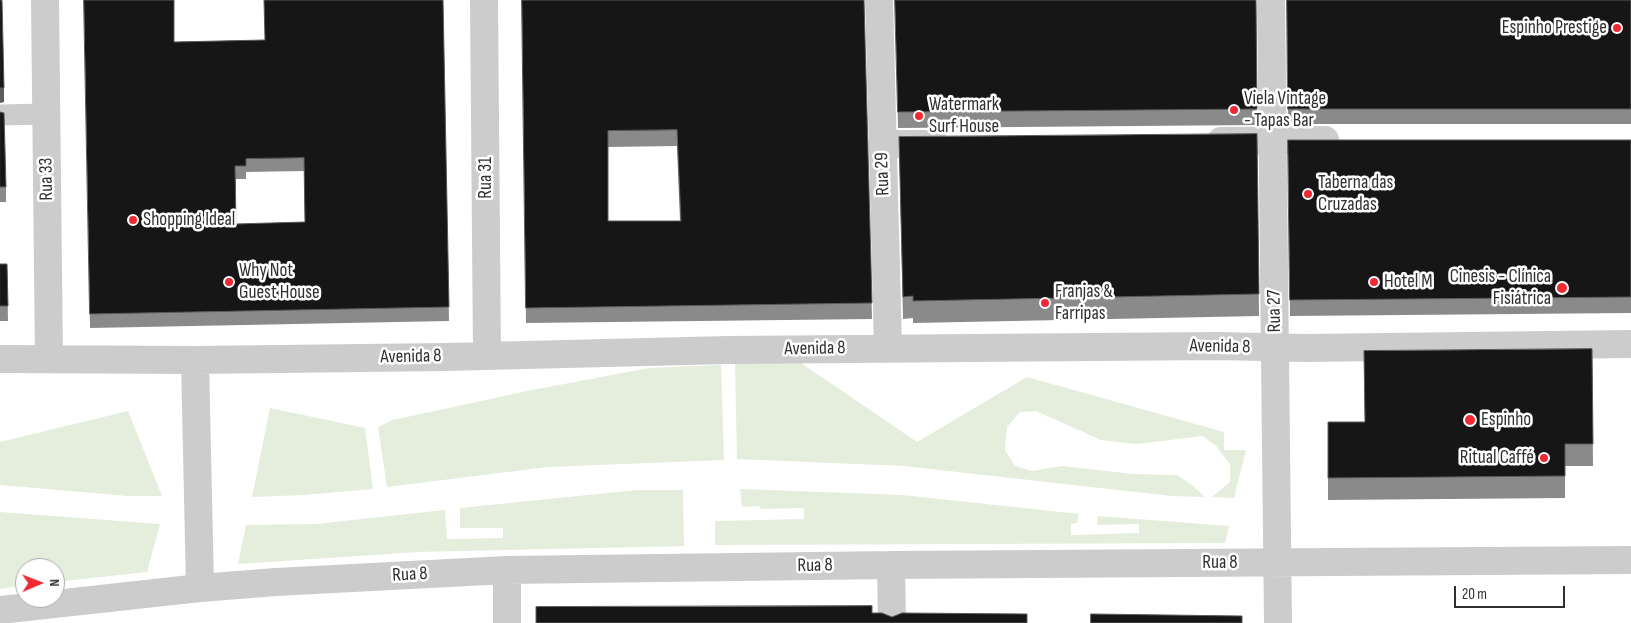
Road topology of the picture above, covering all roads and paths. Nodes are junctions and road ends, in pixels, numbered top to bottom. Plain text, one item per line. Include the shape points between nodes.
1 (45, 0) edge
2 (484, 0) edge
3 (879, 0) edge
4 (1271, 0) edge
5 (46, 114) junction
6 (0, 115) edge
7 (1273, 140) junction
8 (1353, 140) edge
9 (1195, 141) edge
10 (882, 144) junction
11 (960, 144) edge
12 (1631, 344) edge
13 (888, 348) junction
14 (1276, 348) junction
15 (487, 356) junction
16 (0, 359) edge
17 (49, 359) junction
18 (195, 360) junction
19 (1631, 560) edge
20 (1279, 563) junction
21 (891, 565) junction
22 (507, 570) junction
23 (200, 588) junction
24 (0, 610) edge
25 (53, 613) edge
26 (507, 623) edge
27 (892, 623) edge
28 (1278, 623) edge

1 - 5 street, Rua 33
2 - 15 street, Rua 31
3 - 10 street, Rua 29
4 - 7 street, Rua 27
5 - 6 lane
5 - 17 street, Rua 33
7 - 8 street
7 - 9 street
7 - 14 street, Rua 27
10 - 11 street
10 - 13 street, Rua 29
12 - 14 street, Avenida 8
13 - 14 street, Avenida 8
13 - 15 street, Avenida 8
14 - 20 street, Rua 27
15 - 18 street, Avenida 8
16 - 17 street, Avenida 8
17 - 18 street, Avenida 8
18 - 23 street
19 - 20 street, Rua 8
20 - 21 street, Rua 8
20 - 28 street, Rua 27
21 - 22 street, Rua 8
21 - 27 street
22 - 23 street, Rua 8
22 - 26 street
23 - 25 street, Rua 8
24 - 25 street, Rua 8

